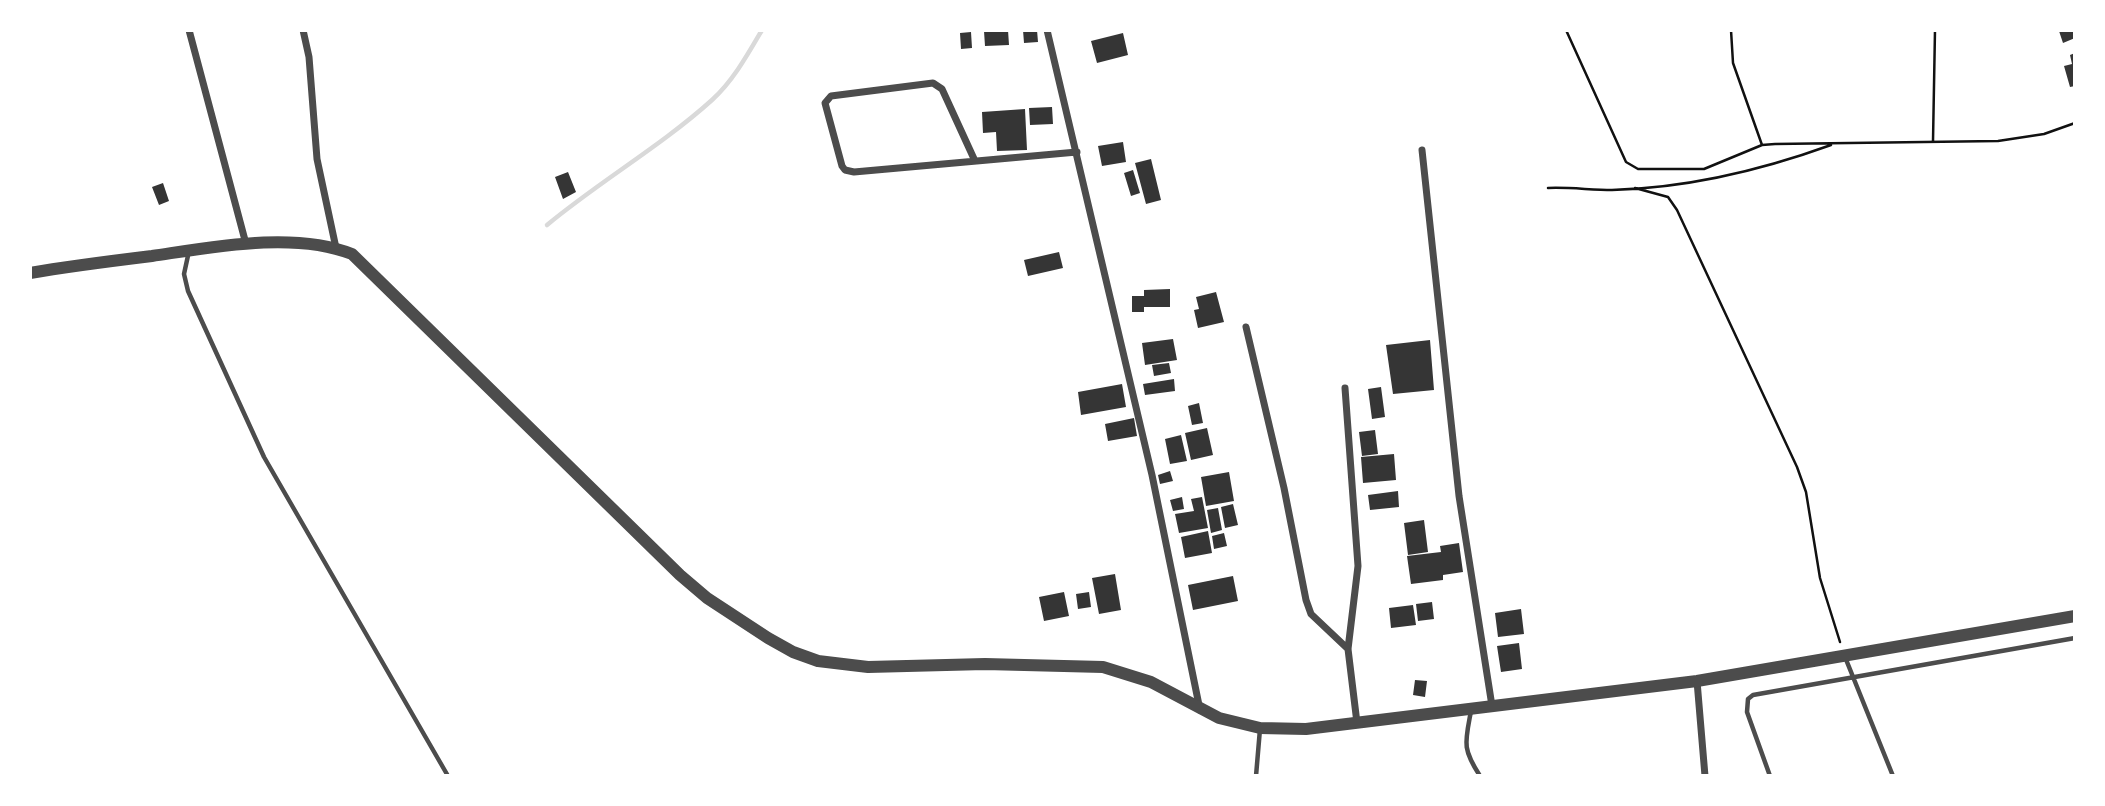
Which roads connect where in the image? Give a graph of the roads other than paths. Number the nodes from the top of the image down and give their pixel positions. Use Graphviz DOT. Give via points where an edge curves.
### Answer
graph roads {
  1 [pos="189,30"];
  2 [pos="303,30"];
  3 [pos="1047,30"];
  4 [pos="1422,149"];
  5 [pos="1077,152"];
  6 [pos="975,161"];
  7 [pos="247,245"];
  8 [pos="336,248"];
  9 [pos="190,250"];
  10 [pos="30,272"];
  11 [pos="1246,327"];
  12 [pos="1345,388"];
  13 [pos="2075,616"];
  14 [pos="2075,638"];
  15 [pos="1348,649"];
  16 [pos="1844,654"];
  17 [pos="1853,676"];
  18 [pos="1697,681"];
  19 [pos="1492,707"];
  20 [pos="1201,710"];
  21 [pos="1471,710"];
  22 [pos="1357,724"];
  23 [pos="1260,728"];
  24 [pos="448,776"];
  25 [pos="1256,776"];
  26 [pos="1480,776"];
  27 [pos="1705,776"];
  28 [pos="1770,776"];
  29 [pos="1893,776"];
  1 -- 7 [label="street"];
  2 -- 8 [label="street" via="317,159"];
  3 -- 5 [label="street"];
  4 -- 19 [label="street" via="1459,496"];
  5 -- 6 [label="street"];
  5 -- 20 [label="street"];
  6 -- 6 [label="street" via="849,172 842,166 825,103 831,96 933,83 942,89"];
  7 -- 8 [label="street" via="295,243"];
  7 -- 9 [label="street"];
  8 -- 20 [label="street" via="367,267 680,575 707,598 793,652 818,661 868,667 1103,667 1151,682"];
  9 -- 10 [label="street"];
  9 -- 24 [label="lane" via="184,274 188,291 264,457"];
  11 -- 15 [label="street" via="1306,600 1311,614"];
  12 -- 15 [label="street" via="1358,566"];
  13 -- 16 [label="street"];
  14 -- 17 [label="lane"];
  15 -- 22 [label="street"];
  16 -- 17 [label="lane"];
  16 -- 18 [label="street"];
  17 -- 28 [label="lane" via="1748,699 1746,712"];
  17 -- 29 [label="lane"];
  18 -- 19 [label="street"];
  18 -- 27 [label="street"];
  19 -- 21 [label="street"];
  20 -- 23 [label="street"];
  21 -- 22 [label="street"];
  21 -- 26 [label="lane" via="1466,752"];
  22 -- 23 [label="street"];
  23 -- 25 [label="lane"];
}
